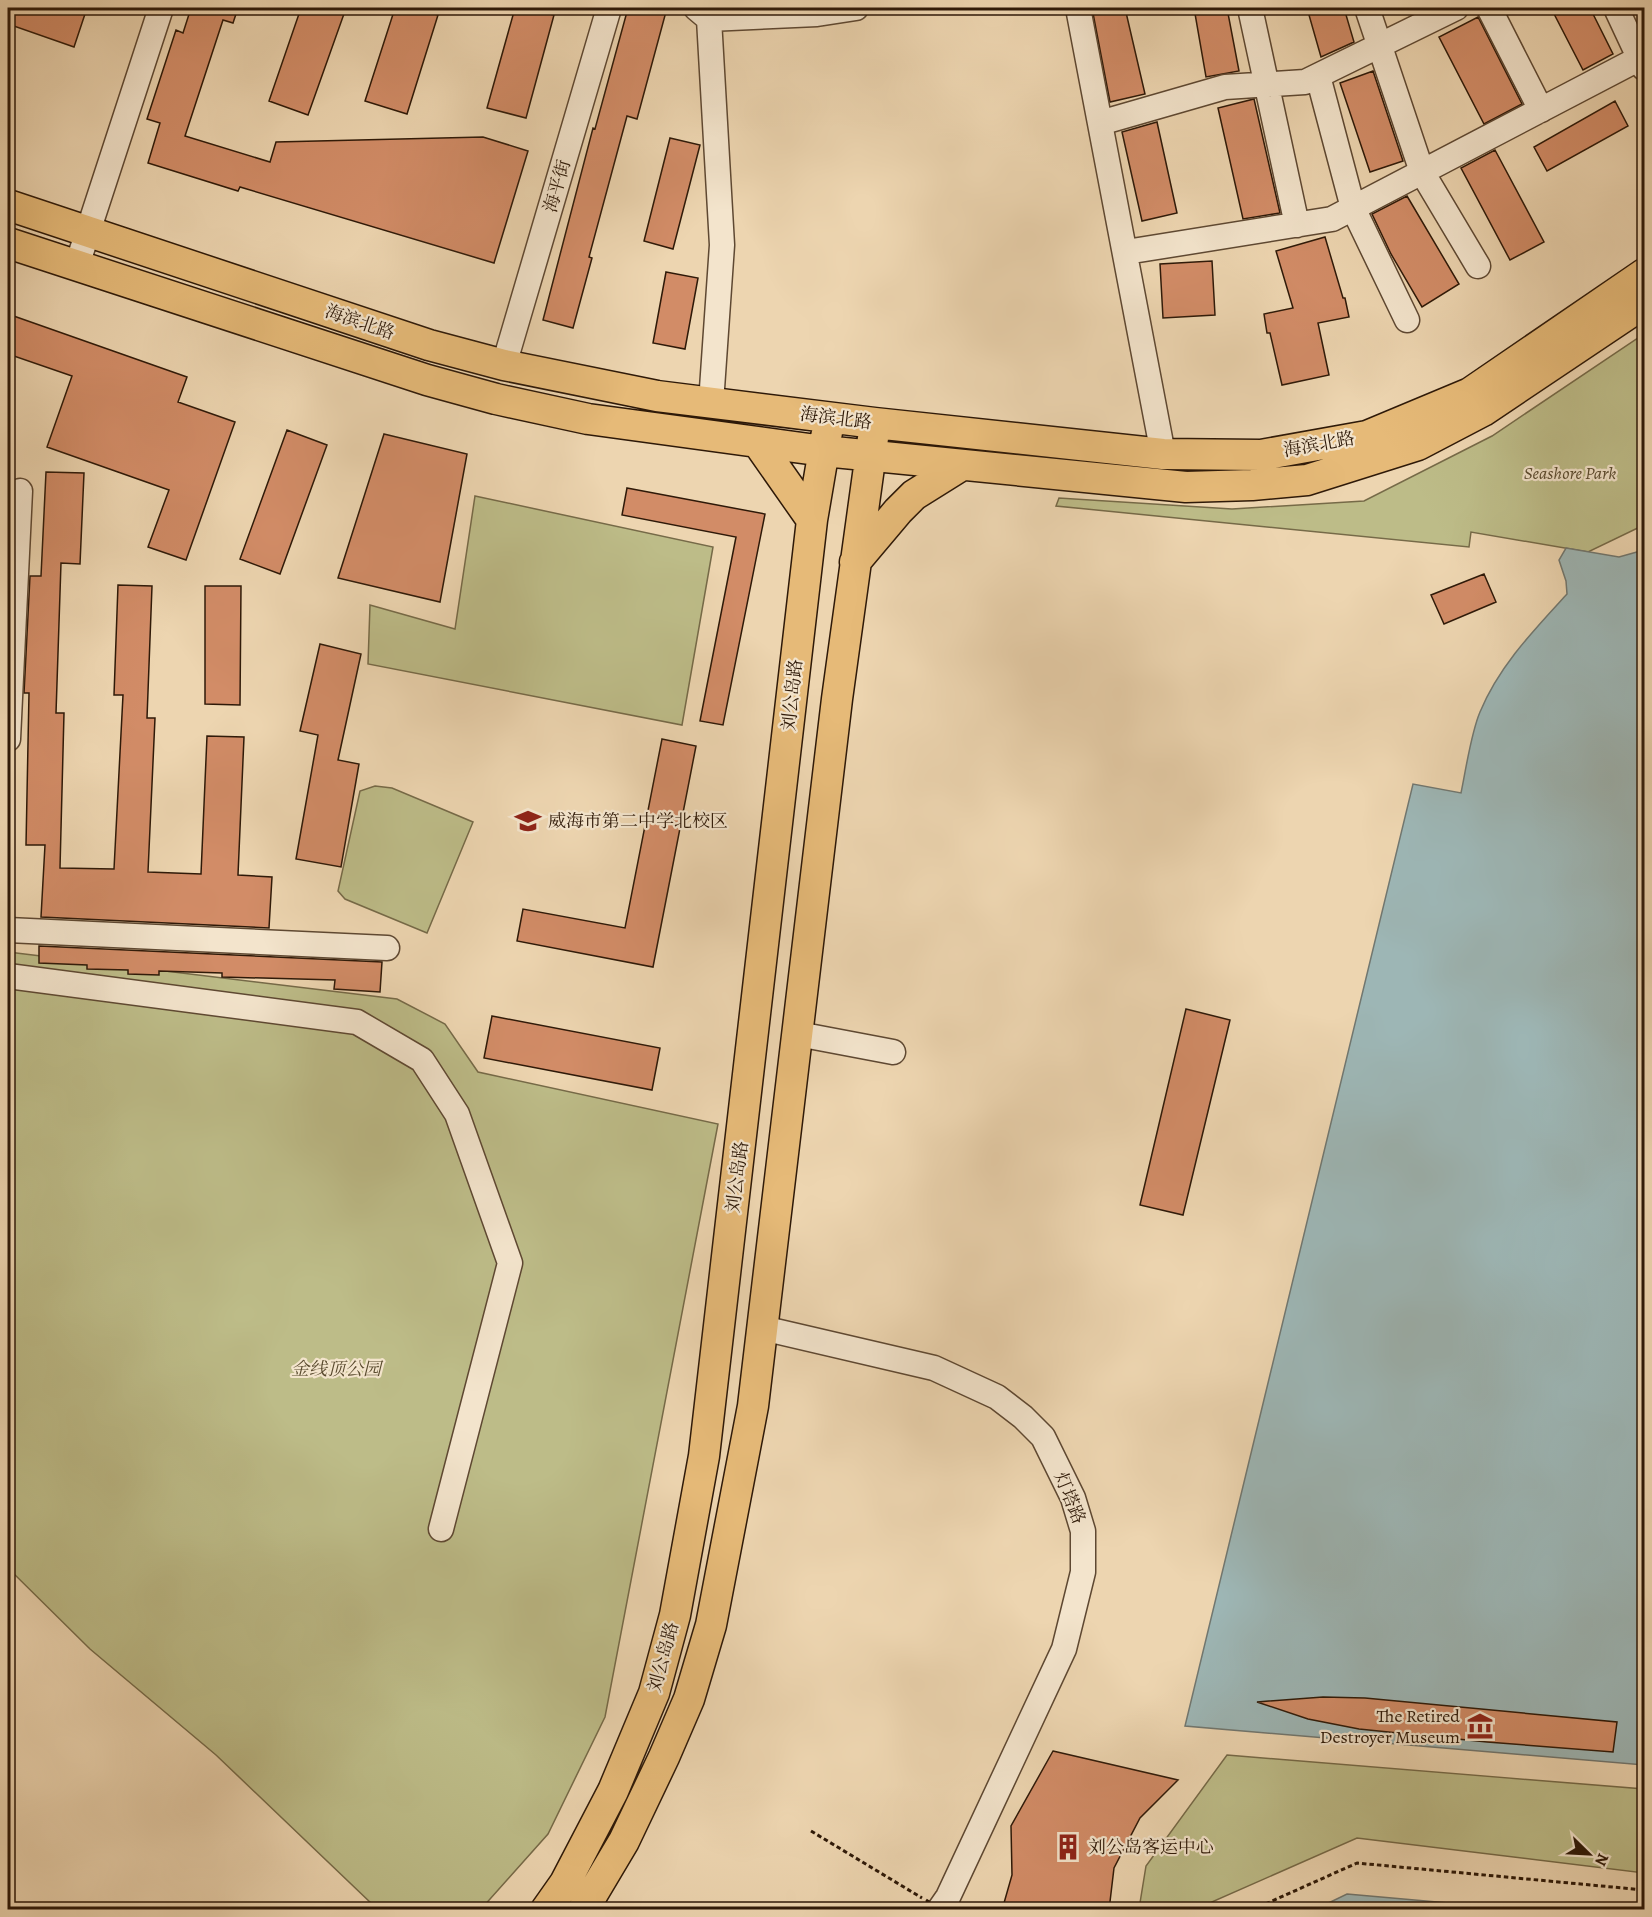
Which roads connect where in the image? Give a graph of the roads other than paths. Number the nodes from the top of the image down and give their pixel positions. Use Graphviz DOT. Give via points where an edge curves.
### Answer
graph roads {
  1 [pos="161,8"];
  2 [pos="609,8"];
  3 [pos="856,8"];
  4 [pos="1078,8"];
  5 [pos="1250,8"];
  6 [pos="1366,8"];
  7 [pos="1456,8"];
  8 [pos="1489,8"];
  9 [pos="1616,8"];
  10 [pos="703,13"];
  11 [pos="1381,46"];
  12 [pos="1642,63"];
  13 [pos="1317,76"];
  14 [pos="1266,85"];
  15 [pos="1541,110"];
  16 [pos="1100,123"];
  17 [pos="1422,172"];
  18 [pos="8,206"];
  19 [pos="1353,208"];
  20 [pos="1297,225"];
  21 [pos="87,231"];
  22 [pos="8,243"];
  23 [pos="1126,252"];
  24 [pos="77,265"];
  25 [pos="1478,266"];
  26 [pos="1644,274"];
  27 [pos="1644,303"];
  28 [pos="1407,320"];
  29 [pos="504,365"];
  30 [pos="711,403"];
  31 [pos="829,418"];
  32 [pos="875,423"];
  33 [pos="758,443"];
  34 [pos="824,452"];
  35 [pos="1163,454"];
  36 [pos="871,456"];
  37 [pos="962,465"];
  38 [pos="20,491"];
  39 [pos="812,520"];
  40 [pos="855,562"];
  41 [pos="8,739"];
  42 [pos="8,930"];
  43 [pos="387,948"];
  44 [pos="8,975"];
  45 [pos="798,1034"];
  46 [pos="893,1052"];
  47 [pos="762,1328"];
  48 [pos="441,1529"];
  49 [pos="546,1910"];
  50 [pos="583,1910"];
  51 [pos="940,1910"];
  1 -- 21 [label="street"];
  2 -- 29 [label="street, 海平街"];
  3 -- 10 [label="street" via="817,14"];
  4 -- 16 [label="street"];
  5 -- 14 [label="street"];
  6 -- 11 [label="street"];
  7 -- 11 [label="street"];
  8 -- 15 [label="street"];
  9 -- 12 [label="street"];
  10 -- 30 [label="street" via="722,246"];
  11 -- 13 [label="street"];
  11 -- 17 [label="street"];
  12 -- 15 [label="street"];
  13 -- 14 [label="street" via="1305,82"];
  13 -- 19 [label="street"];
  14 -- 16 [label="street" via="1225,87"];
  14 -- 20 [label="street"];
  15 -- 17 [label="street"];
  16 -- 23 [label="street"];
  17 -- 19 [label="street"];
  17 -- 25 [label="street"];
  18 -- 21 [label="main road, 海滨北路"];
  19 -- 20 [label="street" via="1332,219"];
  19 -- 28 [label="street"];
  20 -- 23 [label="street"];
  21 -- 24 [label="street"];
  21 -- 29 [label="main road, 海滨北路" via="429,345"];
  22 -- 24 [label="main road, 海滨北路"];
  23 -- 35 [label="street"];
  24 -- 33 [label="main road, 海滨北路" via="496,399 588,420"];
  26 -- 35 [label="main road, 海滨北路" via="1470,393 1367,436 1261,455"];
  27 -- 37 [label="main road, 海滨北路" via="1483,411 1418,445 1307,480 1186,487"];
  29 -- 30 [label="main road, 海滨北路"];
  30 -- 31 [label="main road, 海滨北路"];
  31 -- 32 [label="main road, 海滨北路"];
  31 -- 34 [label="main road, 刘公岛路"];
  32 -- 35 [label="main road, 海滨北路"];
  32 -- 36 [label="main road, 刘公岛路"];
  33 -- 34 [label="main road, 海滨北路"];
  33 -- 39 [label="main road"];
  34 -- 36 [label="main road, 海滨北路"];
  34 -- 39 [label="main road, 刘公岛路"];
  36 -- 37 [label="main road, 海滨北路"];
  36 -- 40 [label="main road, 刘公岛路"];
  37 -- 40 [label="main road" via="914,495"];
  38 -- 41 [label="street"];
  39 -- 49 [label="main road, 刘公岛路" via="705,1444 675,1615 654,1693 613,1791 565,1883"];
  40 -- 45 [label="main road, 刘公岛路"];
  42 -- 43 [label="street"];
  44 -- 48 [label="street" via="357,1022 422,1060 457,1114 510,1263"];
  45 -- 46 [label="street"];
  45 -- 47 [label="main road, 刘公岛路"];
  47 -- 50 [label="main road, 刘公岛路" via="753,1407 711,1625 689,1699 624,1842"];
  47 -- 51 [label="street, 灯塔路" via="934,1368 997,1397 1043,1437 1073,1498 1083,1531 1083,1572 1064,1649"];
}
